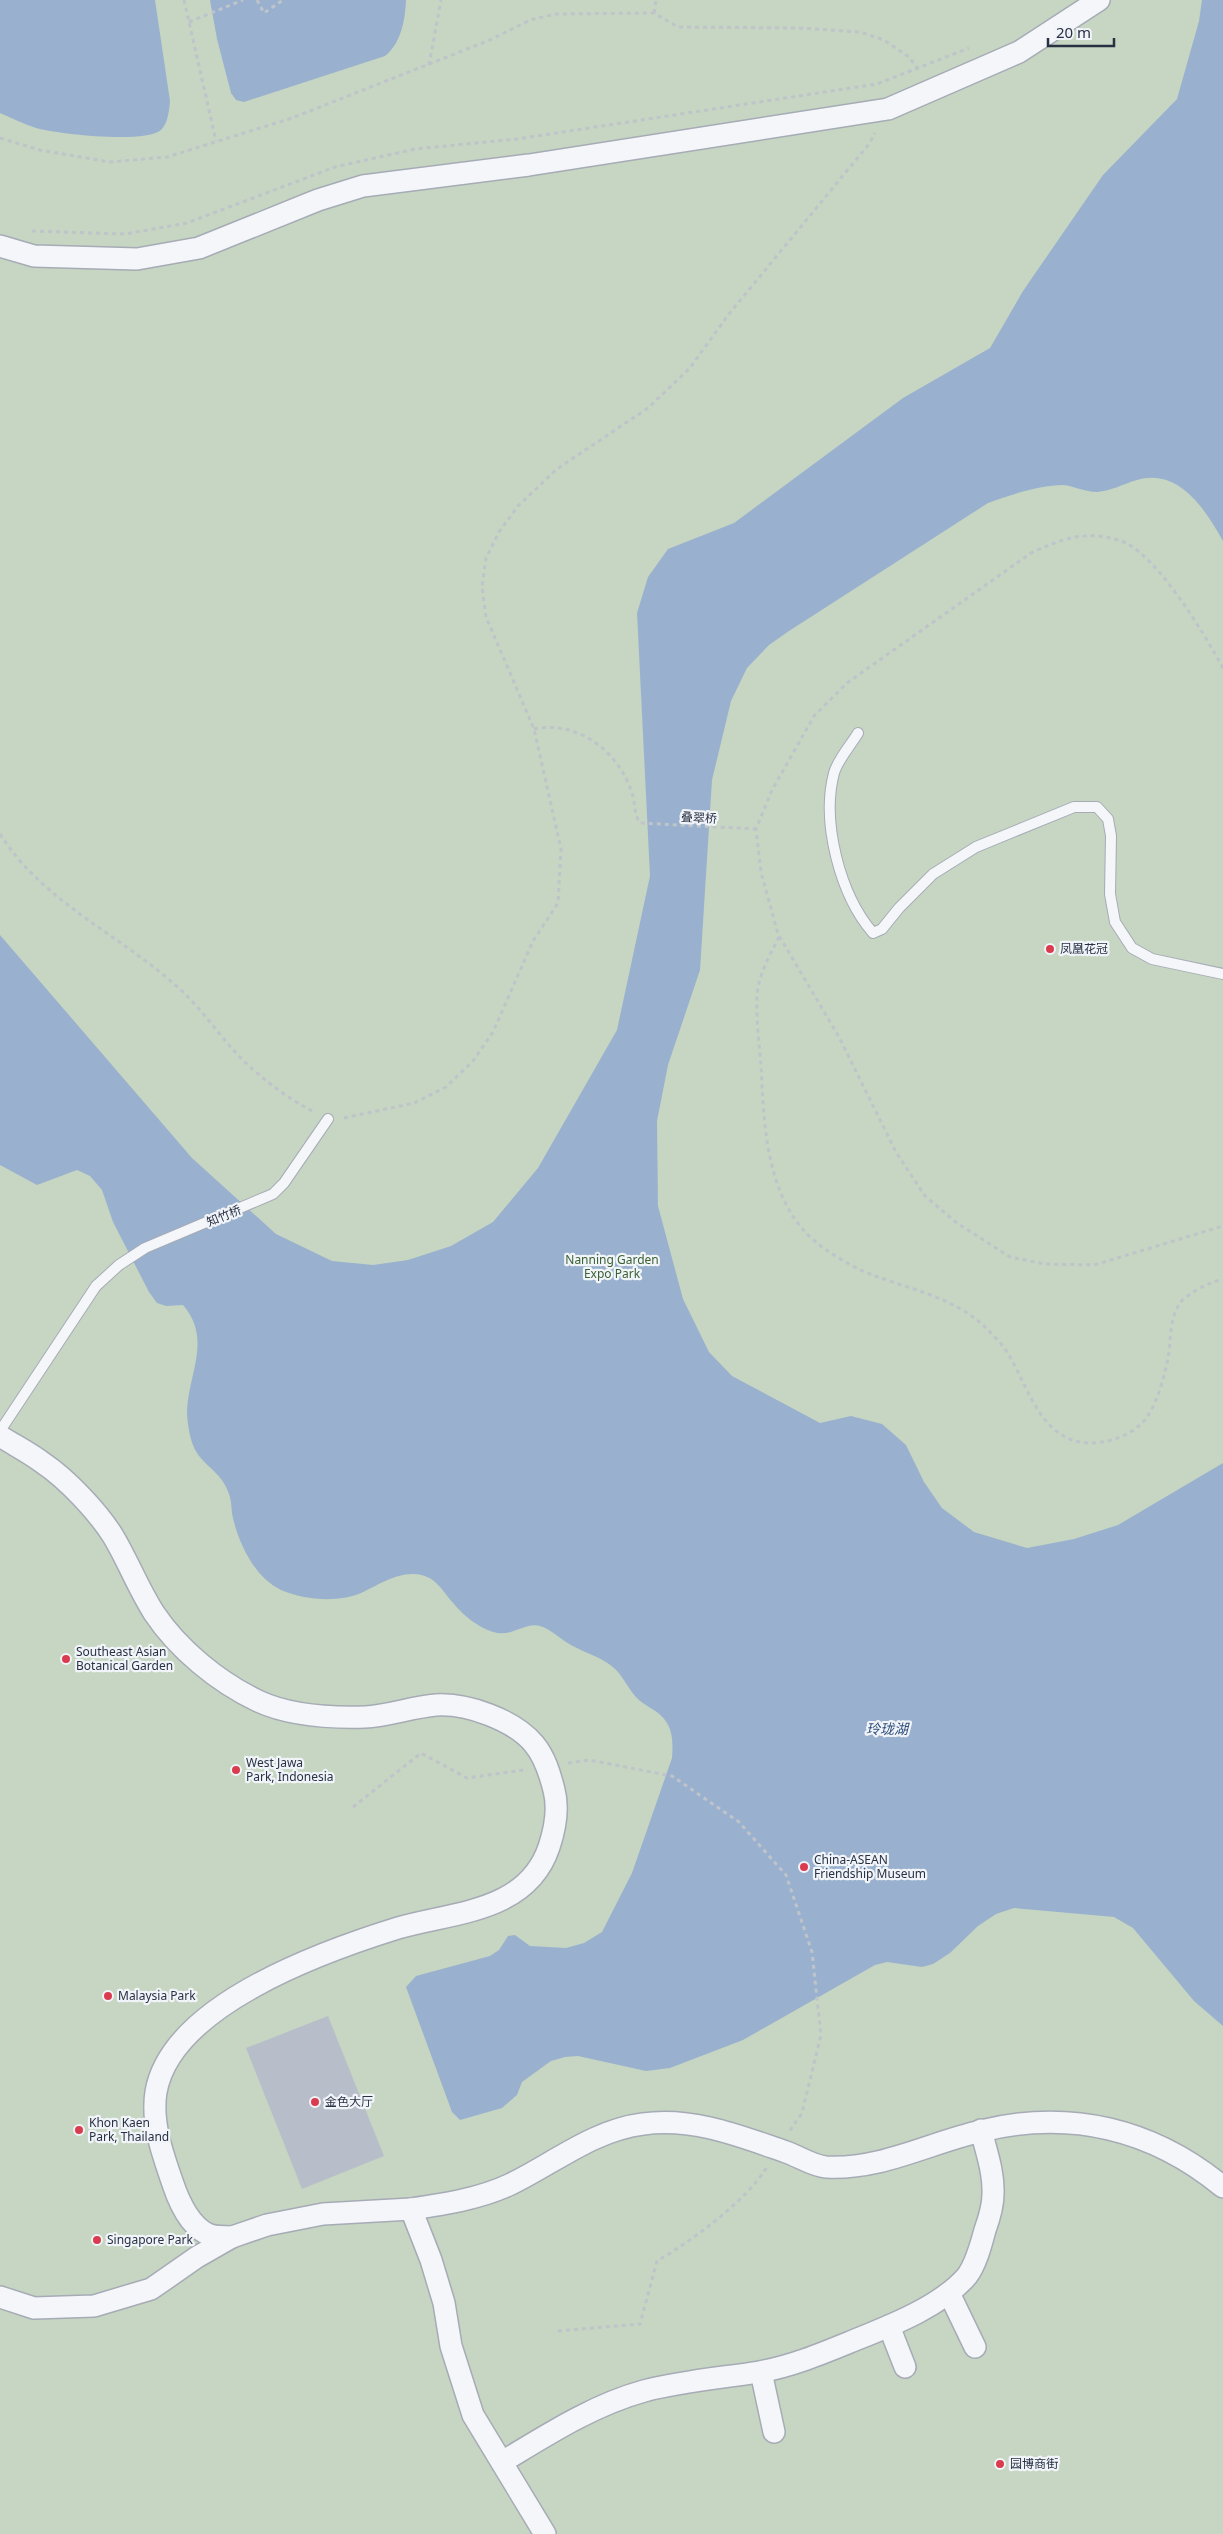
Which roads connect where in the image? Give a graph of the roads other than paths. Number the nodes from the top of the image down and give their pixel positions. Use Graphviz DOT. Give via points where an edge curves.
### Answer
graph roads {
  1 [pos="1099,0"];
  2 [pos="0,246"];
  3 [pos="858,733"];
  4 [pos="1223,974"];
  5 [pos="328,1119"];
  6 [pos="0,1431"];
  7 [pos="0,1436"];
  8 [pos="982,2130"];
  9 [pos="1223,2187"];
  10 [pos="410,2209"];
  11 [pos="232,2237"];
  12 [pos="949,2293"];
  13 [pos="0,2297"];
  14 [pos="889,2326"];
  15 [pos="975,2347"];
  16 [pos="905,2368"];
  17 [pos="761,2372"];
  18 [pos="774,2432"];
  19 [pos="502,2462"];
  20 [pos="545,2534"];
  1 -- 2 [label="street" via="1019,52 888,109 529,165 363,186 318,200 199,248 137,259 34,256"];
  3 -- 4 [label="lane" via="834,772 830,821 843,882 860,918 873,933 882,930 933,874 976,848 1074,807 1097,808 1108,818 1111,836 1110,894 1115,922 1132,948 1152,959"];
  5 -- 6 [label="lane, 知竹桥" via="273,1194 145,1248 96,1286"];
  7 -- 11 [label="street" via="46,1464 88,1504 112,1534 153,1612 193,1656 223,1681 260,1702 294,1712 365,1717 437,1705 462,1706 492,1716 532,1741 547,1766 555,1792 553,1834 546,1855 522,1887 482,1908 402,1927 339,1948 274,1976 232,1998 196,2026 165,2064 156,2093 156,2122 176,2196 192,2222 210,2235"];
  8 -- 9 [label="street" via="1032,2123 1088,2123 1134,2134 1178,2156"];
  8 -- 10 [label="street" via="887,2160 853,2167 823,2167 725,2130 677,2122 642,2124 603,2135 510,2184 464,2201"];
  8 -- 12 [label="street" via="992,2174 990,2213 980,2250 968,2274"];
  10 -- 11 [label="street" via="297,2217"];
  10 -- 19 [label="street" via="422,2234 444,2302 463,2388 473,2414"];
  11 -- 13 [label="street" via="151,2289 94,2306 34,2308"];
  12 -- 14 [label="street"];
  12 -- 15 [label="street"];
  14 -- 16 [label="street"];
  14 -- 17 [label="street" via="818,2356"];
  17 -- 18 [label="street"];
  17 -- 19 [label="street" via="686,2382 642,2392 558,2428"];
  19 -- 20 [label="street"];
}
